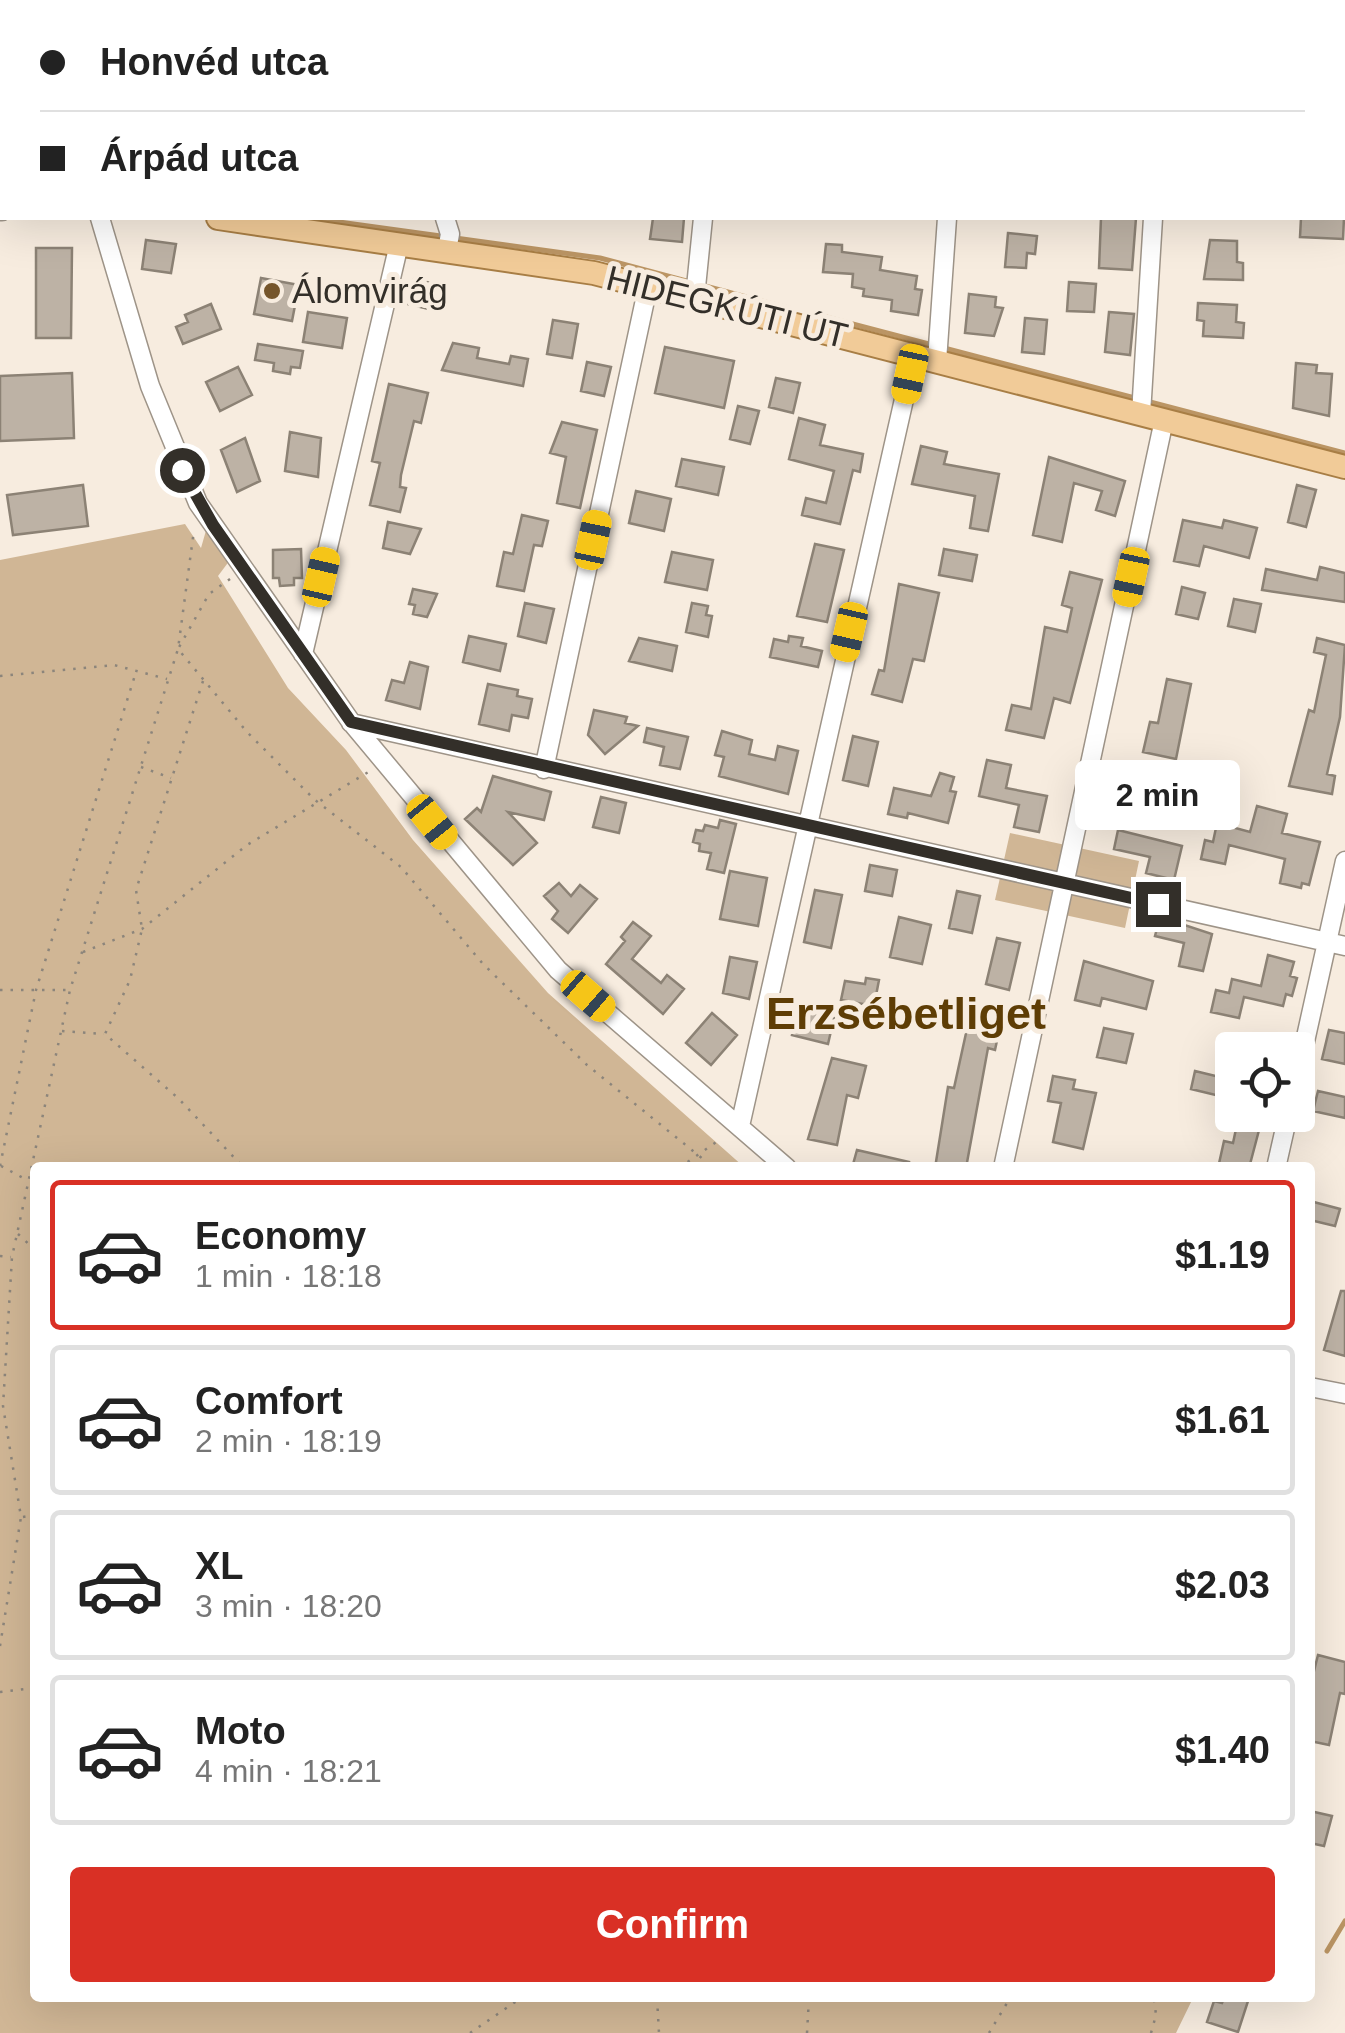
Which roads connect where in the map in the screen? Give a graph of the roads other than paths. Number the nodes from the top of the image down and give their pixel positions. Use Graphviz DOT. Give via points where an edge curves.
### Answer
graph roads {
  1 [pos="101,220"];
  2 [pos="232,220"];
  3 [pos="445,220"];
  4 [pos="702,220"];
  5 [pos="947,220"];
  6 [pos="1153,220"];
  7 [pos="398,244"];
  8 [pos="448,244"];
  9 [pos="648,286"];
  10 [pos="696,289"];
  11 [pos="939,353"];
  12 [pos="914,355"];
  13 [pos="1148,410"];
  14 [pos="1345,467"];
  15 [pos="302,654"];
  16 [pos="351,722"];
  17 [pos="544,769"];
  18 [pos="804,826"];
  19 [pos="1345,862"];
  20 [pos="1065,883"];
  21 [pos="1336,944"];
  22 [pos="1310,1032"];
  23 [pos="740,1126"];
  24 [pos="1284,1132"];
  25 [pos="780,1162"];
  26 [pos="1004,1162"];
  27 [pos="1277,1162"];
  28 [pos="1315,1389"];
  29 [pos="1345,1394"];
  1 -- 15 [label="street" via="150,386 198,502"];
  2 -- 7 [label="main road, HIDEGKÚTI ÚT"];
  3 -- 8 [label="street"];
  4 -- 10 [label="street"];
  5 -- 11 [label="street"];
  6 -- 13 [label="street"];
  7 -- 8 [label="main road, HIDEGKÚTI ÚT"];
  7 -- 15 [label="street"];
  8 -- 9 [label="main road, HIDEGKÚTI ÚT"];
  9 -- 10 [label="main road, HIDEGKÚTI ÚT"];
  9 -- 17 [label="street"];
  10 -- 12 [label="main road, HIDEGKÚTI ÚT"];
  11 -- 12 [label="main road, HIDEGKÚTI ÚT"];
  11 -- 13 [label="main road, HIDEGKÚTI ÚT"];
  12 -- 18 [label="street"];
  13 -- 14 [label="main road, HIDEGKÚTI ÚT"];
  13 -- 20 [label="street"];
  15 -- 16 [label="street"];
  16 -- 17 [label="street"];
  16 -- 23 [label="street" via="558,970"];
  17 -- 18 [label="street"];
  18 -- 20 [label="street"];
  18 -- 23 [label="street"];
  19 -- 21 [label="street"];
  20 -- 21 [label="street"];
  20 -- 26 [label="street"];
  21 -- 22 [label="street"];
  23 -- 25 [label="street"];
  24 -- 27 [label="street"];
  28 -- 29 [label="street"];
}
